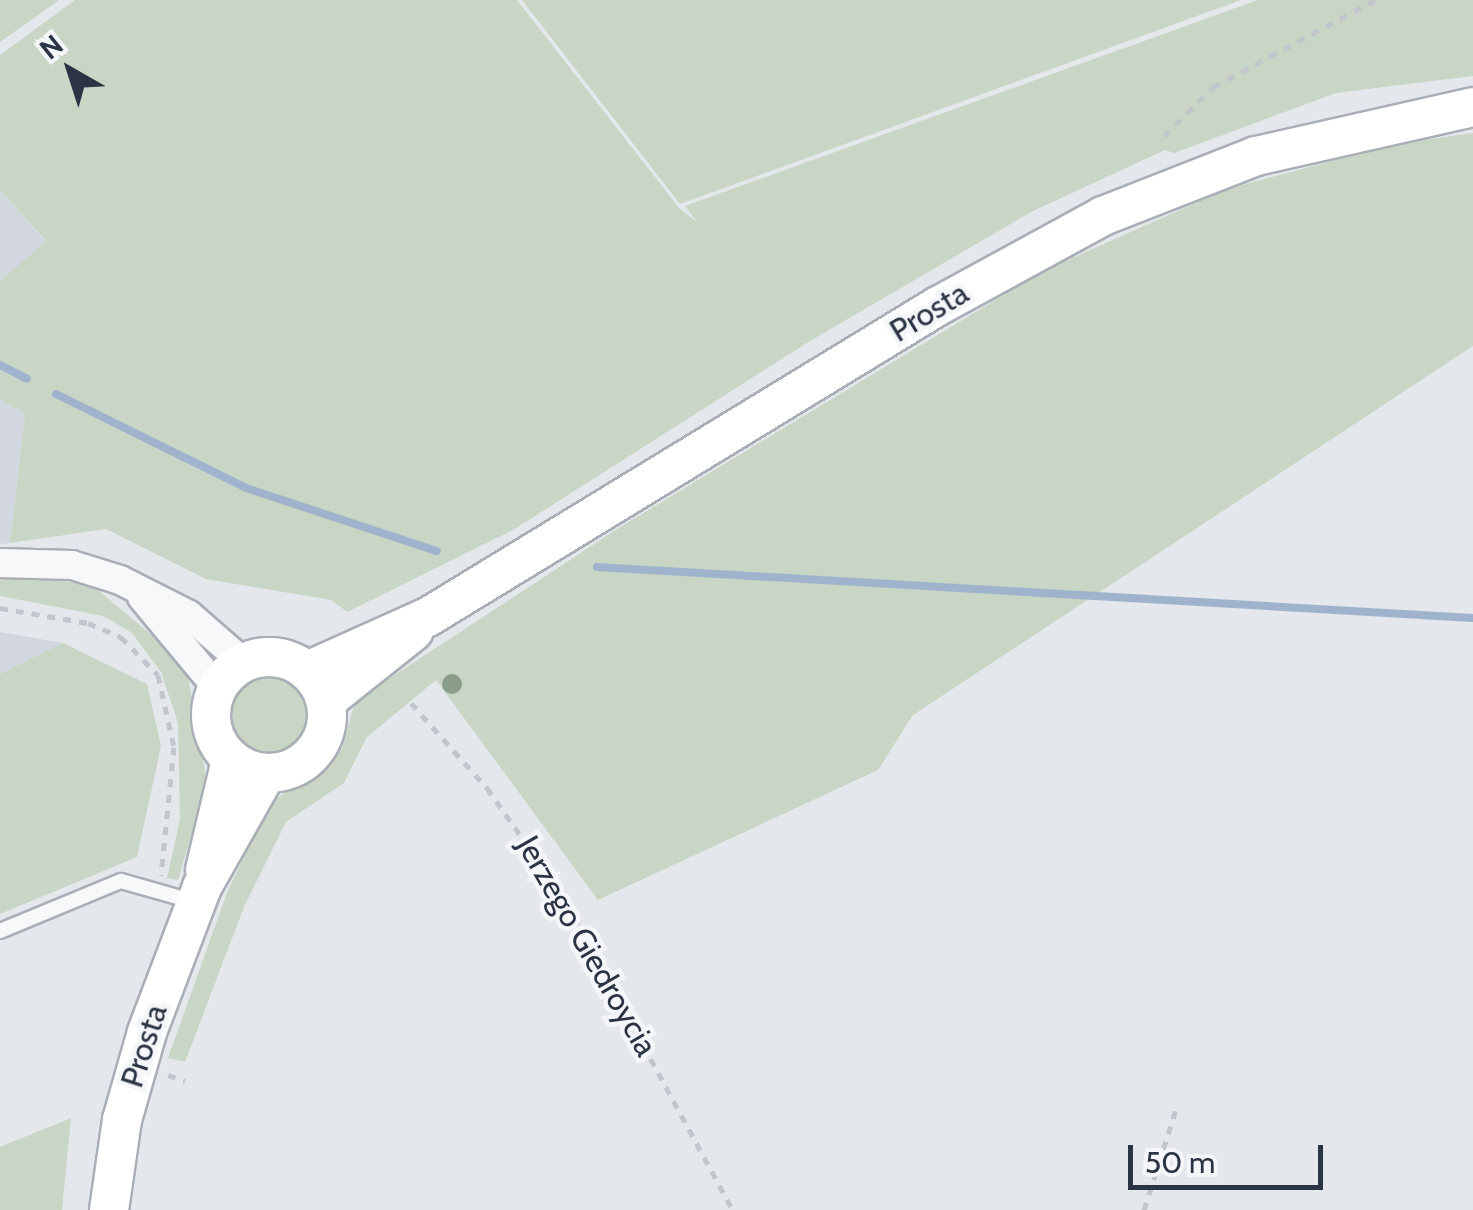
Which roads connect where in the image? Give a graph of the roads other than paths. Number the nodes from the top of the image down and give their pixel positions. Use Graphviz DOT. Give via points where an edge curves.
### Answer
graph roads {
  1 [pos="1473,107"];
  2 [pos="0,563"];
  3 [pos="231,676"];
  4 [pos="316,686"];
  5 [pos="231,760"];
  6 [pos="266,774"];
  7 [pos="222,833"];
  8 [pos="199,895"];
  9 [pos="0,932"];
  10 [pos="110,1210"];
  1 -- 4 [label="main road, Prosta" via="1256,156 1077,228"];
  2 -- 3 [label="street" via="72,565 134,588 188,615"];
  3 -- 4 [label="main road" via="272,657"];
  3 -- 5 [label="main road" via="212,726"];
  4 -- 6 [label="main road" via="318,748 295,768"];
  5 -- 6 [label="main road"];
  5 -- 7 [label="main road, Prosta"];
  6 -- 7 [label="main road, Prosta"];
  7 -- 8 [label="main road, Prosta"];
  8 -- 9 [label="lane" via="120,881"];
  8 -- 10 [label="main road, Prosta" via="130,1088"];
}
